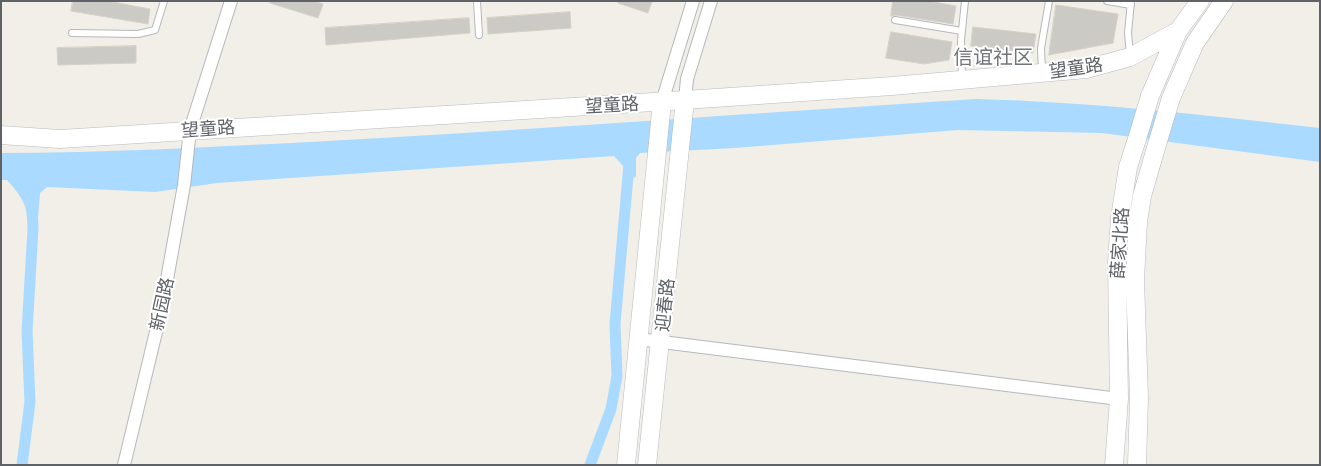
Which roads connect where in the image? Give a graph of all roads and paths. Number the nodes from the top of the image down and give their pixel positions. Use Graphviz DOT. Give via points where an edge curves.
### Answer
graph roads {
  1 [pos="164,1"];
  2 [pos="231,1"];
  3 [pos="477,1"];
  4 [pos="693,1"];
  5 [pos="711,1"];
  6 [pos="965,1"];
  7 [pos="1049,1"];
  8 [pos="1107,1"];
  9 [pos="1200,1"];
  10 [pos="1224,1"];
  11 [pos="1131,3"];
  12 [pos="895,20"];
  13 [pos="962,31"];
  14 [pos="1178,31"];
  15 [pos="72,33"];
  16 [pos="479,35"];
  17 [pos="1130,57"];
  18 [pos="1042,73"];
  19 [pos="962,80"];
  20 [pos="685,100"];
  21 [pos="662,102"];
  22 [pos="1,135"];
  23 [pos="190,136"];
  24 [pos="638,339"];
  25 [pos="661,343"];
  26 [pos="1119,399"];
  27 [pos="124,465"];
  28 [pos="626,465"];
  29 [pos="647,465"];
  30 [pos="1114,465"];
  31 [pos="1137,465"];
  1 -- 15 [label="lane" via="155,30 138,34"];
  2 -- 23 [label="street, 新园路"];
  3 -- 16 [label="lane"];
  4 -- 21 [label="street"];
  5 -- 20 [label="street" via="687,79"];
  6 -- 13 [label="lane"];
  7 -- 18 [label="lane" via="1041,48"];
  8 -- 11 [label="lane"];
  9 -- 14 [label="main road, 望童路"];
  10 -- 31 [label="main road, 薛家北路, bridge" via="1204,28 1170,98 1142,196 1135,280 1139,398"];
  11 -- 17 [label="lane"];
  12 -- 13 [label="lane"];
  13 -- 19 [label="lane"];
  14 -- 17 [label="main road, 望童路"];
  14 -- 26 [label="main road, 薛家北路, bridge" via="1150,96 1128,166 1117,262"];
  17 -- 18 [label="main road, 望童路" via="1086,69"];
  18 -- 19 [label="main road, 望童路"];
  19 -- 20 [label="main road, 望童路"];
  20 -- 21 [label="main road, 望童路"];
  20 -- 25 [label="main road, 迎春路"];
  21 -- 23 [label="main road, 望童路"];
  21 -- 24 [label="main road, 迎春路"];
  22 -- 23 [label="main road, 望童路" via="60,139"];
  23 -- 27 [label="street, 新园路" via="162,307"];
  24 -- 25 [label="street"];
  24 -- 28 [label="main road, 迎春路"];
  25 -- 26 [label="street"];
  25 -- 29 [label="main road, 迎春路"];
  26 -- 30 [label="main road, 薛家北路"];
}
